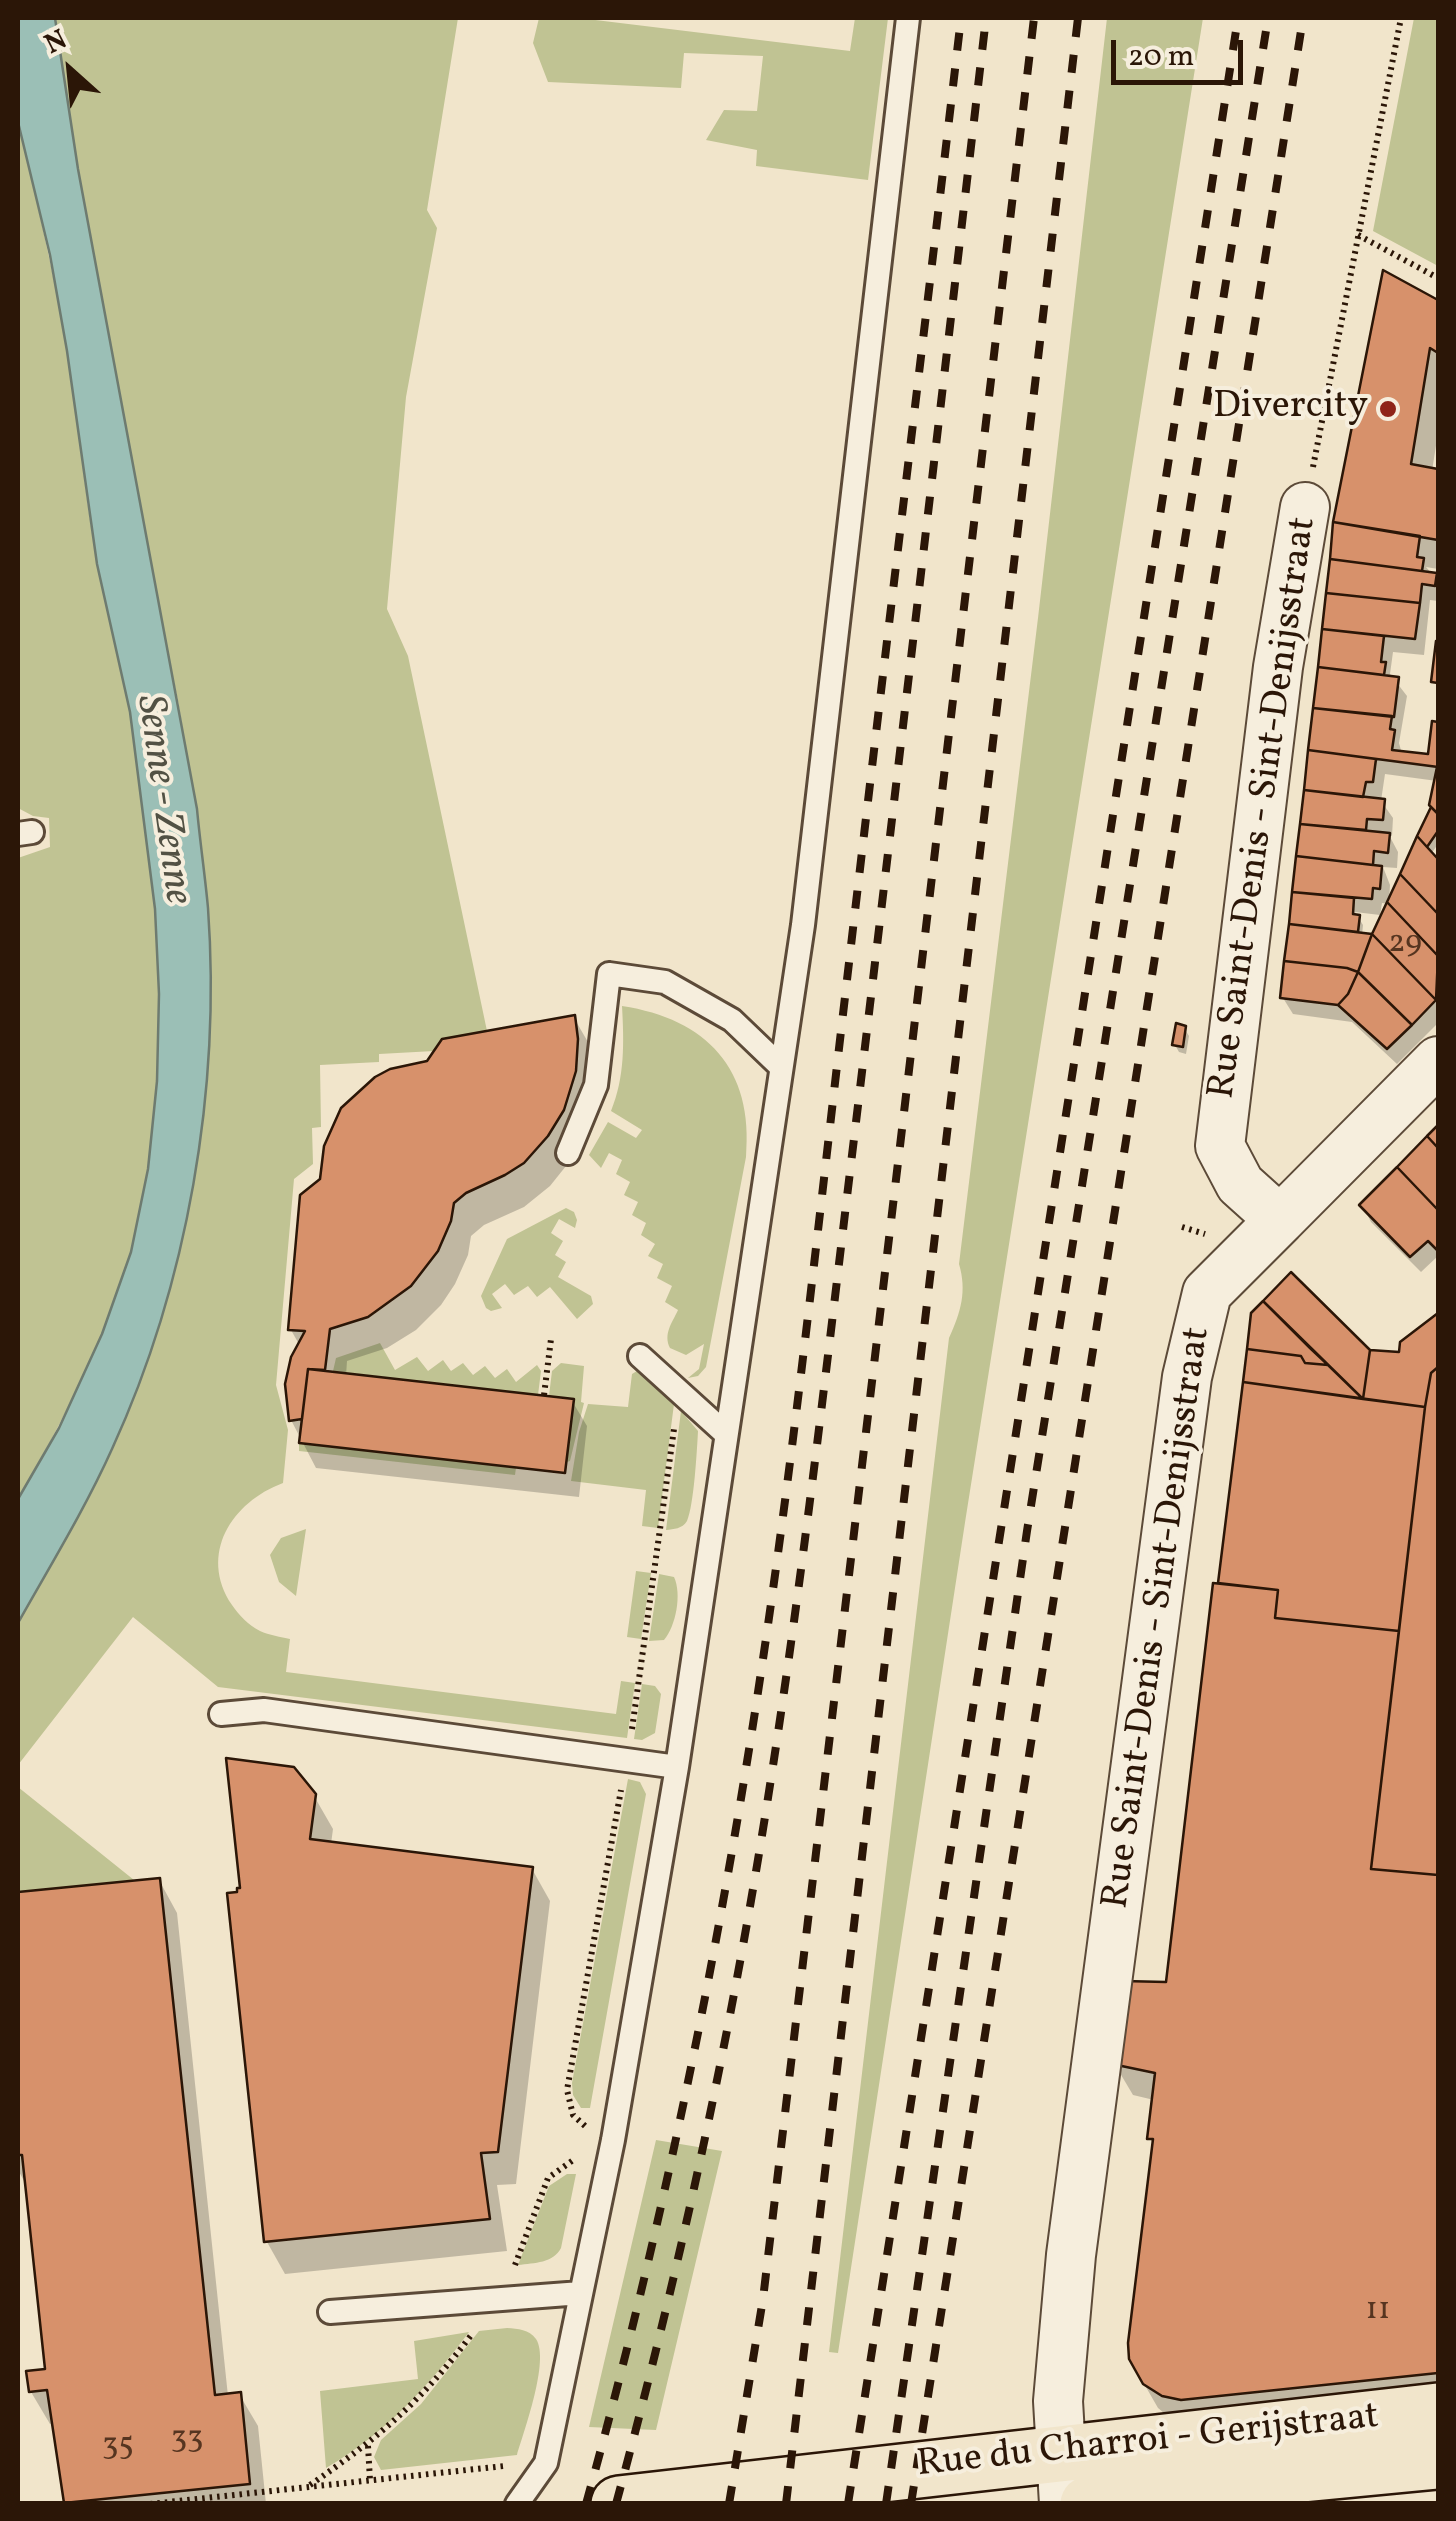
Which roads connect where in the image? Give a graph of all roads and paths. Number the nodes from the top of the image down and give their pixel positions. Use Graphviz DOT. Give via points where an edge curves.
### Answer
graph roads {
  1 [pos="908,18"];
  2 [pos="1401,18"];
  3 [pos="1358,235"];
  4 [pos="1438,278"];
  5 [pos="1305,507"];
  6 [pos="1438,1061"];
  7 [pos="781,1067"];
  8 [pos="568,1153"];
  9 [pos="1280,1220"];
  10 [pos="550,1338"];
  11 [pos="640,1356"];
  12 [pos="544,1396"];
  13 [pos="726,1434"];
  14 [pos="222,1714"];
  15 [pos="676,1767"];
  16 [pos="581,2293"];
  17 [pos="330,2312"];
  18 [pos="1438,2412"];
  19 [pos="1438,2434"];
  20 [pos="368,2445"];
  21 [pos="1438,2461"];
  22 [pos="370,2480"];
  23 [pos="1069,2483"];
  24 [pos="518,2504"];
  25 [pos="619,2504"];
  26 [pos="811,2504"];
  1 -- 7 [label="lane"];
  2 -- 3 [label="path, Rue Saint-Denis - Sint-Denijsstraat"];
  3 -- 4 [label="path"];
  3 -- 5 [label="path, Rue Saint-Denis - Sint-Denijsstraat"];
  5 -- 9 [label="street, Rue Saint-Denis - Sint-Denijsstraat" via="1278,667 1220,1146 1240,1184"];
  6 -- 9 [label="street"];
  7 -- 8 [label="lane" via="732,1020 665,982 609,974 596,1085"];
  7 -- 13 [label="lane"];
  9 -- 23 [label="street, Rue Saint-Denis - Sint-Denijsstraat" via="1207,1293 1187,1377 1071,2255 1058,2401"];
  10 -- 12 [label="path"];
  11 -- 13 [label="lane"];
  13 -- 15 [label="lane"];
  14 -- 15 [label="lane" via="264,1710"];
  15 -- 16 [label="lane"];
  16 -- 17 [label="lane"];
  16 -- 24 [label="lane" via="546,2463"];
  18 -- 23 [label="main road, Rue du Charroi - Gerijstraat"];
  19 -- 23 [label="main road, Rue du Charroi - Gerijstraat"];
  20 -- 22 [label="path"];
  21 -- 23 [label="main road, Rue du Charroi - Gerijstraat" via="1241,2480"];
  23 -- 25 [label="main road, Rue du Charroi - Gerijstraat"];
  23 -- 26 [label="main road, Rue du Charroi - Gerijstraat"];
}
